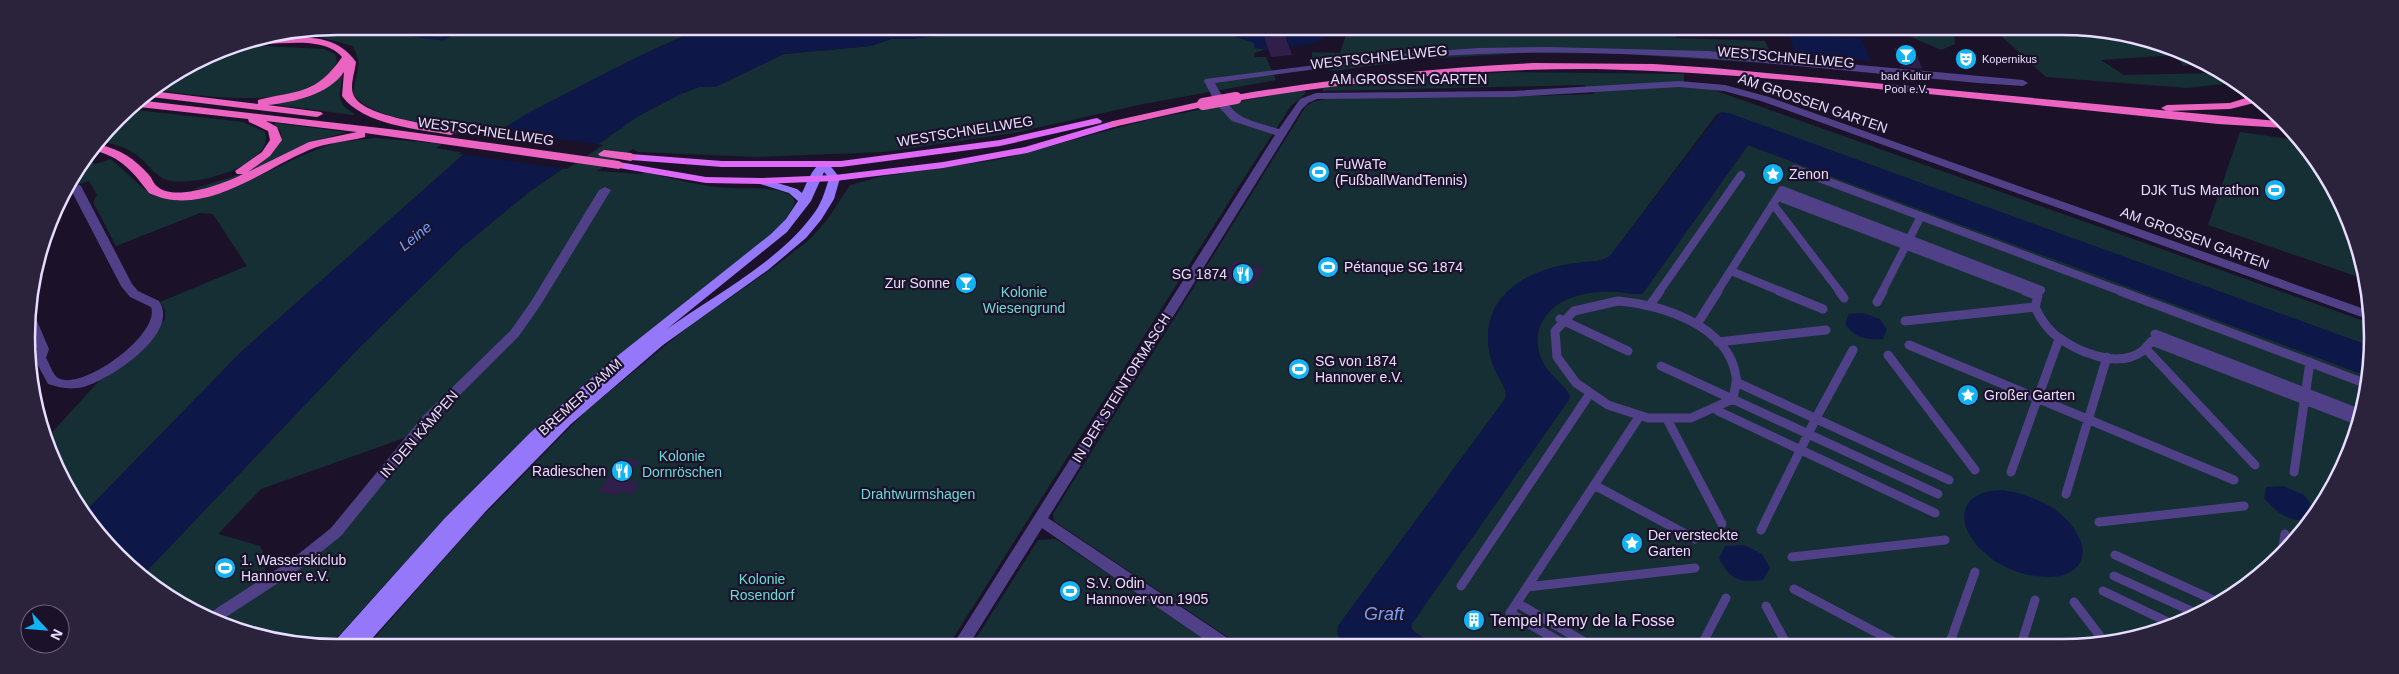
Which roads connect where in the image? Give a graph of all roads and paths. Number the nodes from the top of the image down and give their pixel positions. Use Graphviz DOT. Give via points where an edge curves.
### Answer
graph roads {
  1 [pos="276,41"];
  2 [pos="348,57"];
  3 [pos="2023,83"];
  4 [pos="1234,95"];
  5 [pos="151,98"];
  6 [pos="2250,100"];
  7 [pos="233,104"];
  8 [pos="2167,108"];
  9 [pos="241,115"];
  10 [pos="2268,116"];
  11 [pos="1112,121"];
  12 [pos="2277,124"];
  13 [pos="389,132"];
  14 [pos="1281,133"];
  15 [pos="452,135"];
  16 [pos="101,149"];
  17 [pos="631,157"];
  18 [pos="619,165"];
  19 [pos="824,165"];
  20 [pos="1795,169"];
  21 [pos="866,174"];
  22 [pos="1741,175"];
  23 [pos="834,178"];
  24 [pos="812,180"];
  25 [pos="761,182"];
  26 [pos="150,184"];
  27 [pos="75,186"];
  28 [pos="605,190"];
  29 [pos="831,192"];
  30 [pos="1775,200"];
  31 [pos="805,201"];
  32 [pos="1921,216"];
  33 [pos="1908,242"];
  34 [pos="1731,271"];
  35 [pos="2041,290"];
  36 [pos="1844,298"];
  37 [pos="1877,302"];
  38 [pos="1650,305"];
  39 [pos="2035,308"];
  40 [pos="1823,309"];
  41 [pos="689,312"];
  42 [pos="2363,314"];
  43 [pos="1560,319"];
  44 [pos="1905,321"];
  45 [pos="1697,324"];
  46 [pos="670,327"];
  47 [pos="1826,330"];
  48 [pos="35,331"];
  49 [pos="2156,334"];
  50 [pos="2058,339"];
  51 [pos="1718,342"];
  52 [pos="1909,344"];
  53 [pos="1853,350"];
  54 [pos="2147,350"];
  55 [pos="1628,351"];
  56 [pos="1888,355"];
  57 [pos="2107,357"];
  58 [pos="36,360"];
  59 [pos="2310,362"];
  60 [pos="1662,366"];
  61 [pos="2360,381"];
  62 [pos="1736,382"];
  63 [pos="1589,395"];
  64 [pos="2305,396"];
  65 [pos="2036,398"];
  66 [pos="1733,399"];
  67 [pos="1718,411"];
  68 [pos="2355,412"];
  69 [pos="1639,417"];
  70 [pos="1816,418"];
  71 [pos="2353,418"];
  72 [pos="1668,420"];
  73 [pos="2089,420"];
  74 [pos="1809,434"];
  75 [pos="1801,450"];
  76 [pos="2255,465"];
  77 [pos="1975,470"];
  78 [pos="2011,472"];
  79 [pos="2294,472"];
  80 [pos="1950,480"];
  81 [pos="2234,480"];
  82 [pos="1594,485"];
  83 [pos="1938,494"];
  84 [pos="2066,494"];
  85 [pos="2244,506"];
  86 [pos="1934,513"];
  87 [pos="1040,520"];
  88 [pos="2099,522"];
  89 [pos="1722,524"];
  90 [pos="1761,530"];
  91 [pos="2285,534"];
  92 [pos="1695,539"];
  93 [pos="1945,540"];
  94 [pos="2283,543"];
  95 [pos="2115,555"];
  96 [pos="1792,557"];
  97 [pos="1695,568"];
  98 [pos="1975,572"];
  99 [pos="2114,576"];
  100 [pos="1461,586"];
  101 [pos="1527,587"];
  102 [pos="1794,589"];
  103 [pos="2103,591"];
  104 [pos="1726,598"];
  105 [pos="2212,599"];
  106 [pos="2035,600"];
  107 [pos="2074,602"];
  108 [pos="1517,603"];
  109 [pos="1766,606"];
  110 [pos="2190,611"];
  111 [pos="218,614"];
  112 [pos="2165,621"];
  113 [pos="2100,636"];
  114 [pos="345,639"];
  115 [pos="362,639"];
  116 [pos="965,639"];
  117 [pos="1217,639"];
  118 [pos="1555,639"];
  119 [pos="1579,639"];
  120 [pos="1705,639"];
  121 [pos="1784,639"];
  122 [pos="1889,639"];
  123 [pos="1951,639"];
  124 [pos="2023,639"];
  1 -- 2 [label="highway" via="325,43 341,49"];
  2 -- 7 [label="highway" via="336,75 310,91 272,101"];
  2 -- 15 [label="highway" via="352,62 347,93 357,107"];
  3 -- 14 [label="street, AM GROSSEN GARTEN" via="1737,56 1564,50 1409,56 1209,81 1220,102 1236,119"];
  4 -- 8 [label="highway, WESTSCHNELLWEG" via="1296,80 1398,68 1493,61 1606,61 1711,65"];
  4 -- 11 [label="highway, WESTSCHNELLWEG, bridge"];
  4 -- 12 [label="highway, WESTSCHNELLWEG" via="1399,75 1495,68 1611,66 1713,71"];
  5 -- 7 [label="highway, WESTSCHNELLWEG"];
  5 -- 9 [label="highway, WESTSCHNELLWEG"];
  6 -- 8 [label="highway" via="2230,106"];
  7 -- 15 [label="highway, WESTSCHNELLWEG"];
  8 -- 10 [label="highway, WESTSCHNELLWEG"];
  9 -- 13 [label="highway, WESTSCHNELLWEG"];
  9 -- 26 [label="highway" via="273,129 276,135 273,146 256,162 231,176 199,185"];
  11 -- 19 [label="main road, WESTSCHNELLWEG" via="1000,143"];
  11 -- 21 [label="main road, WESTSCHNELLWEG" via="1027,150 948,165"];
  13 -- 15 [label="highway, WESTSCHNELLWEG"];
  13 -- 26 [label="highway" via="318,142 232,184 200,193 173,195 157,192"];
  14 -- 42 [label="street, AM GROSSEN GARTEN" via="1304,101 1327,94 1513,94 1679,84 1710,86 1764,99"];
  14 -- 87 [label="street, IN DER STEINTORMASCH"];
  15 -- 17 [label="highway, WESTSCHNELLWEG"];
  15 -- 18 [label="highway, WESTSCHNELLWEG"];
  16 -- 26 [label="highway" via="122,156"];
  17 -- 19 [label="main road, WESTSCHNELLWEG" via="722,164"];
  18 -- 25 [label="main road, WESTSCHNELLWEG" via="706,180"];
  19 -- 23 [label="main road"];
  19 -- 24 [label="main road, BREMER DAMM"];
  20 -- 32 [label="street"];
  21 -- 23 [label="main road, WESTSCHNELLWEG"];
  21 -- 29 [label="main road" via="846,180"];
  22 -- 38 [label="street"];
  23 -- 24 [label="main road, WESTSCHNELLWEG"];
  23 -- 29 [label="main road, BREMER DAMM"];
  24 -- 25 [label="main road, WESTSCHNELLWEG"];
  24 -- 31 [label="main road, BREMER DAMM"];
  25 -- 31 [label="main road" via="793,190"];
  27 -- 58 [label="street" via="131,292 152,301 159,310 159,320 120,364 88,381 67,384 53,381"];
  28 -- 111 [label="street, IN DEN KÄMPEN" via="515,334 429,418 336,532 296,564"];
  29 -- 41 [label="main road, BREMER DAMM" via="813,222 786,250"];
  30 -- 33 [label="street"];
  30 -- 34 [label="street"];
  30 -- 36 [label="street"];
  31 -- 41 [label="main road, BREMER DAMM" via="776,237"];
  32 -- 33 [label="street"];
  32 -- 59 [label="street"];
  33 -- 35 [label="street"];
  33 -- 37 [label="street"];
  33 -- 39 [label="street" via="2038,296"];
  34 -- 40 [label="street"];
  34 -- 45 [label="street"];
  38 -- 43 [label="street" via="1603,302 1574,310"];
  38 -- 45 [label="street"];
  39 -- 44 [label="street"];
  39 -- 50 [label="street" via="2044,326"];
  41 -- 46 [label="main road, BREMER DAMM"];
  43 -- 55 [label="street"];
  43 -- 63 [label="street" via="1554,331 1556,355 1572,381"];
  45 -- 51 [label="street"];
  46 -- 114 [label="main road, BREMER DAMM" via="564,409 517,454"];
  46 -- 115 [label="main road, BREMER DAMM" via="529,458"];
  47 -- 51 [label="street"];
  48 -- 58 [label="street" via="43,349"];
  49 -- 64 [label="street"];
  50 -- 57 [label="street" via="2080,350"];
  50 -- 65 [label="street"];
  51 -- 62 [label="street" via="1732,362"];
  52 -- 65 [label="street"];
  53 -- 70 [label="street"];
  54 -- 57 [label="street" via="2126,358"];
  54 -- 64 [label="street" via="2152,341"];
  54 -- 76 [label="street"];
  56 -- 77 [label="street"];
  57 -- 73 [label="street"];
  59 -- 61 [label="street"];
  59 -- 64 [label="street"];
  60 -- 66 [label="street"];
  62 -- 66 [label="street"];
  62 -- 70 [label="street"];
  63 -- 69 [label="street"];
  63 -- 100 [label="street"];
  64 -- 68 [label="street"];
  64 -- 71 [label="street"];
  64 -- 79 [label="street"];
  65 -- 73 [label="street"];
  65 -- 78 [label="street"];
  66 -- 67 [label="street"];
  66 -- 74 [label="street"];
  67 -- 72 [label="street" via="1701,417"];
  67 -- 75 [label="street"];
  69 -- 72 [label="street"];
  69 -- 82 [label="street"];
  70 -- 74 [label="street"];
  70 -- 80 [label="street"];
  72 -- 89 [label="street"];
  73 -- 81 [label="street"];
  73 -- 84 [label="street"];
  74 -- 75 [label="street"];
  74 -- 83 [label="street"];
  75 -- 86 [label="street"];
  75 -- 90 [label="street"];
  82 -- 92 [label="street"];
  82 -- 101 [label="street"];
  85 -- 88 [label="street"];
  87 -- 116 [label="street, IN DER STEINTORMASCH"];
  87 -- 117 [label="street"];
  91 -- 94 [label="street"];
  93 -- 96 [label="street"];
  95 -- 105 [label="street"];
  97 -- 101 [label="street"];
  98 -- 123 [label="street"];
  99 -- 110 [label="street"];
  101 -- 108 [label="street"];
  102 -- 122 [label="street"];
  103 -- 112 [label="street"];
  104 -- 120 [label="street"];
  106 -- 124 [label="street"];
  107 -- 113 [label="street"];
  108 -- 118 [label="street" via="1510,613"];
  108 -- 119 [label="street"];
  109 -- 121 [label="street"];
}
